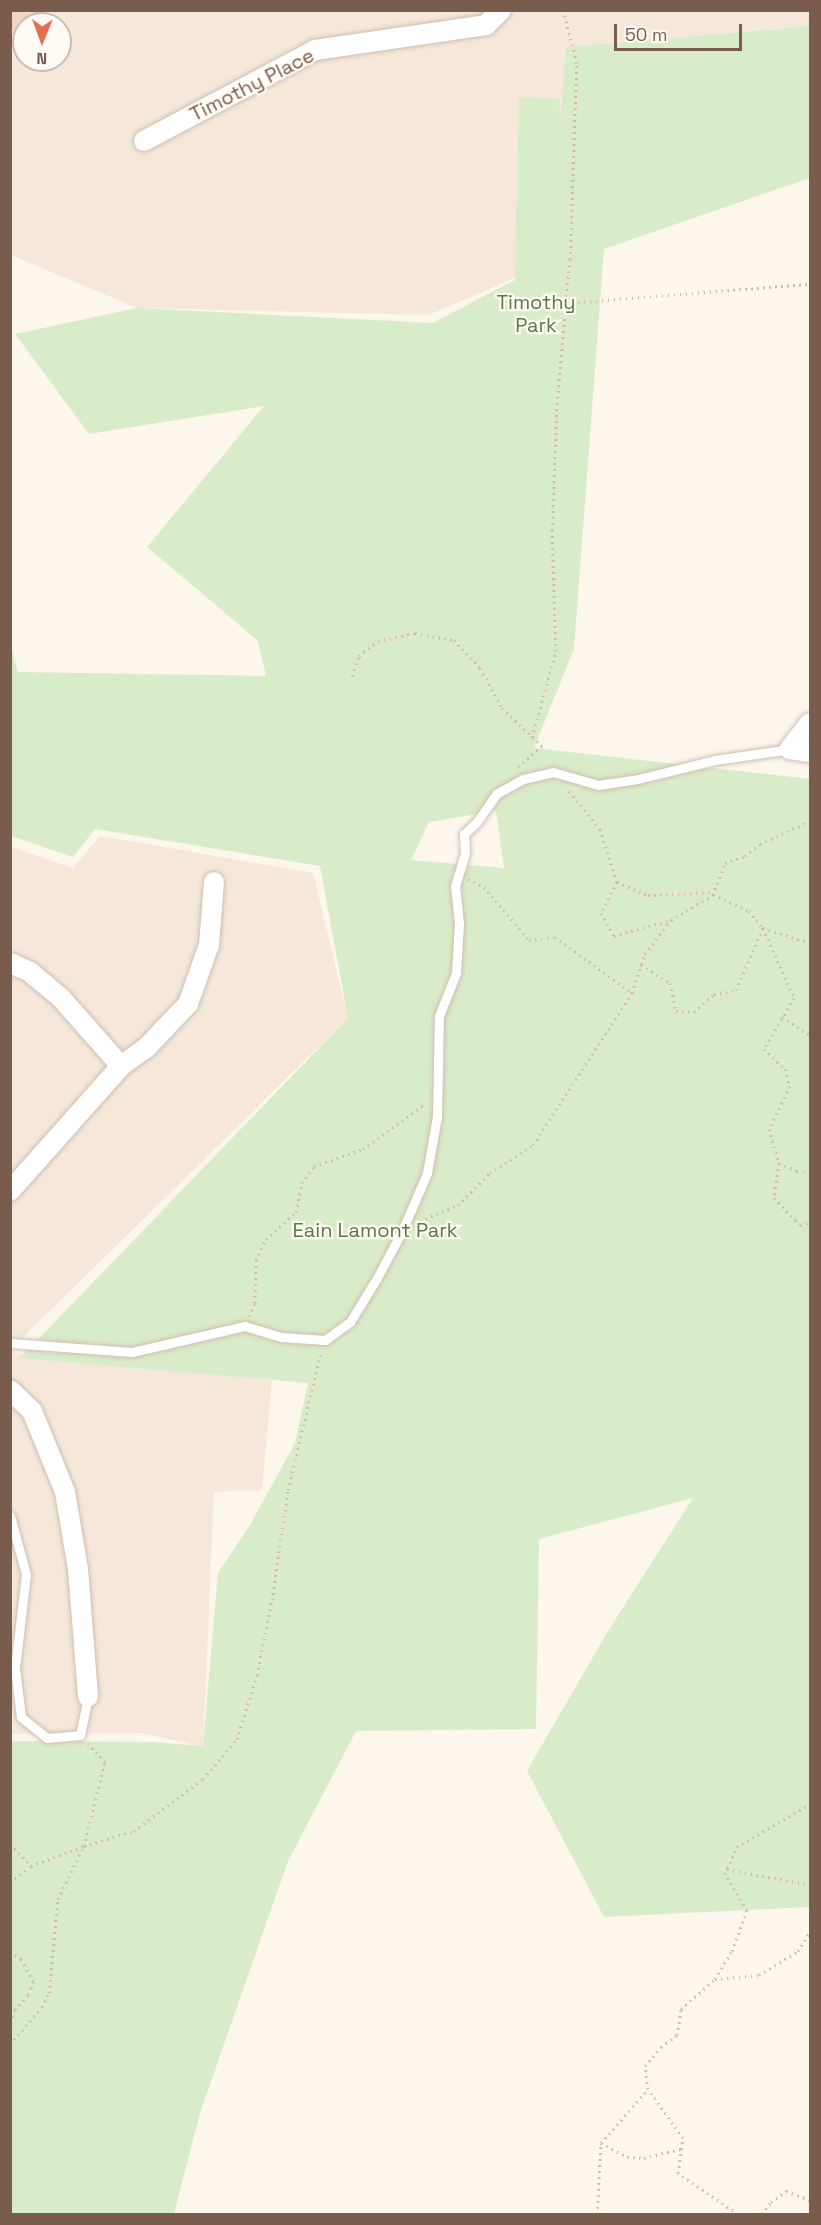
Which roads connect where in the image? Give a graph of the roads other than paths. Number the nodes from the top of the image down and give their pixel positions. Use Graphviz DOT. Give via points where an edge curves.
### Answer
graph roads {
  1 [pos="501,10"];
  2 [pos="144,141"];
  3 [pos="810,723"];
  4 [pos="790,749"];
  5 [pos="810,752"];
  6 [pos="214,882"];
  7 [pos="10,963"];
  8 [pos="121,1066"];
  9 [pos="10,1191"];
  10 [pos="10,1343"];
  11 [pos="10,1390"];
  12 [pos="10,1516"];
  13 [pos="88,1697"];
  1 -- 2 [label="street, Timothy Place" via="486,25 315,50"];
  3 -- 4 [label="street"];
  4 -- 5 [label="street"];
  4 -- 10 [label="lane" via="715,760 598,785 553,772 523,779 496,794 464,834 465,853 455,886 459,923 456,973 439,1016 437,1116 427,1173 378,1278 350,1322 325,1340 281,1337 245,1326 132,1353"];
  6 -- 8 [label="street" via="209,945 188,1004 146,1048"];
  7 -- 8 [label="street" via="30,972 61,998"];
  8 -- 9 [label="street"];
  11 -- 13 [label="street" via="32,1411 65,1492 78,1569"];
  12 -- 13 [label="lane" via="26,1574 15,1668 21,1717 47,1738 80,1734"];
}
